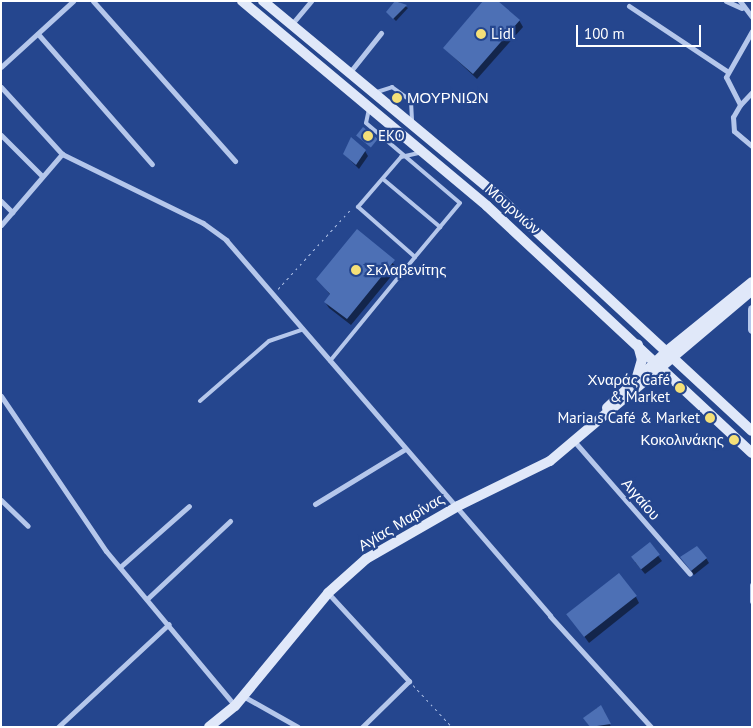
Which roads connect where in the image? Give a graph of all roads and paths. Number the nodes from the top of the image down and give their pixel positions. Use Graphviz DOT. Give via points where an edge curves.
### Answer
graph roads {
  1 [pos="73,1"];
  2 [pos="93,1"];
  3 [pos="242,1"];
  4 [pos="263,1"];
  5 [pos="311,1"];
  6 [pos="726,1"];
  7 [pos="740,1"];
  8 [pos="628,6"];
  9 [pos="742,8"];
  10 [pos="752,16"];
  11 [pos="291,25"];
  12 [pos="752,31"];
  13 [pos="381,33"];
  14 [pos="38,34"];
  15 [pos="1,67"];
  16 [pos="350,72"];
  17 [pos="727,72"];
  18 [pos="1,86"];
  19 [pos="376,92"];
  20 [pos="752,92"];
  21 [pos="740,105"];
  22 [pos="369,109"];
  23 [pos="412,122"];
  24 [pos="1,135"];
  25 [pos="752,146"];
  26 [pos="424,153"];
  27 [pos="62,154"];
  28 [pos="401,157"];
  29 [pos="235,161"];
  30 [pos="152,164"];
  31 [pos="41,176"];
  32 [pos="383,179"];
  33 [pos="1,201"];
  34 [pos="358,207"];
  35 [pos="12,212"];
  36 [pos="1,225"];
  37 [pos="440,227"];
  38 [pos="414,257"];
  39 [pos="752,282"];
  40 [pos="752,290"];
  41 [pos="274,293"];
  42 [pos="752,309"];
  43 [pos="304,329"];
  44 [pos="752,329"];
  45 [pos="648,334"];
  46 [pos="687,338"];
  47 [pos="638,344"];
  48 [pos="670,354"];
  49 [pos="330,361"];
  50 [pos="659,364"];
  51 [pos="689,373"];
  52 [pos="639,383"];
  53 [pos="681,386"];
  54 [pos="1,396"];
  55 [pos="200,401"];
  56 [pos="752,431"];
  57 [pos="574,441"];
  58 [pos="405,449"];
  59 [pos="752,453"];
  60 [pos="1,500"];
  61 [pos="314,504"];
  62 [pos="189,506"];
  63 [pos="458,506"];
  64 [pos="230,521"];
  65 [pos="28,526"];
  66 [pos="120,567"];
  67 [pos="690,574"];
  68 [pos="752,585"];
  69 [pos="328,593"];
  70 [pos="147,599"];
  71 [pos="752,602"];
  72 [pos="169,624"];
  73 [pos="409,681"];
  74 [pos="242,696"];
  75 [pos="235,706"];
  76 [pos="58,727"];
  77 [pos="209,727"];
  78 [pos="298,727"];
  79 [pos="362,727"];
  80 [pos="452,727"];
  81 [pos="651,727"];
  1 -- 14 [label="street"];
  2 -- 29 [label="street"];
  3 -- 22 [label="main road, Μουρνιών"];
  4 -- 11 [label="main road, Μουρνιών"];
  5 -- 11 [label="street"];
  6 -- 9 [label="street"];
  7 -- 9 [label="street"];
  8 -- 17 [label="street"];
  9 -- 10 [label="street"];
  11 -- 16 [label="main road, Μουρνιών"];
  12 -- 17 [label="street"];
  13 -- 16 [label="street"];
  14 -- 15 [label="street"];
  14 -- 30 [label="street"];
  16 -- 19 [label="main road, Μουρνιών"];
  17 -- 21 [label="street" via="728,87"];
  18 -- 27 [label="street"];
  19 -- 23 [label="main road, Μουρνιών"];
  19 -- 23 [label="lane" via="392,87 411,101"];
  20 -- 21 [label="street"];
  21 -- 25 [label="street" via="733,117 734,131"];
  22 -- 26 [label="main road, Μουρνιών"];
  22 -- 28 [label="lane" via="366,124"];
  23 -- 45 [label="main road, Μουρνιών"];
  24 -- 31 [label="street"];
  26 -- 28 [label="lane"];
  26 -- 47 [label="main road, Μουρνιών"];
  27 -- 31 [label="street"];
  27 -- 41 [label="street" via="215,231"];
  28 -- 32 [label="lane"];
  28 -- 37 [label="lane" via="460,203"];
  31 -- 35 [label="street"];
  32 -- 34 [label="lane"];
  32 -- 37 [label="lane"];
  33 -- 35 [label="street"];
  34 -- 38 [label="lane"];
  34 -- 41 [label="path" via="350,208"];
  35 -- 36 [label="street"];
  37 -- 38 [label="lane"];
  38 -- 49 [label="lane"];
  39 -- 46 [label="main road, Αγίας Μαρίνας"];
  40 -- 46 [label="main road, Αγίας Μαρίνας"];
  41 -- 43 [label="street"];
  42 -- 44 [label="street"];
  43 -- 49 [label="street"];
  43 -- 55 [label="lane" via="269,341"];
  45 -- 46 [label="main road" via="666,340"];
  45 -- 48 [label="main road, Μουρνιών"];
  46 -- 48 [label="main road, Αγίας Μαρίνας"];
  46 -- 51 [label="main road" via="685,357"];
  47 -- 50 [label="main road, Μουρνιών"];
  47 -- 52 [label="main road" via="642,360"];
  48 -- 50 [label="main road, Αγίας Μαρίνας"];
  48 -- 51 [label="main road, Μουρνιών"];
  49 -- 58 [label="street"];
  50 -- 52 [label="main road, Αγίας Μαρίνας"];
  50 -- 53 [label="main road, Μουρνιών"];
  51 -- 56 [label="main road, Μουρνιών"];
  52 -- 53 [label="main road" via="658,379"];
  52 -- 57 [label="main road, Αγίας Μαρίνας"];
  53 -- 59 [label="main road, Μουρνιών"];
  54 -- 66 [label="street"];
  57 -- 63 [label="main road, Αγίας Μαρίνας" via="514,480"];
  57 -- 67 [label="street, Αιγαίου"];
  58 -- 61 [label="street"];
  58 -- 63 [label="street"];
  60 -- 65 [label="street"];
  62 -- 66 [label="street"];
  63 -- 69 [label="main road, Αγίας Μαρίνας" via="380,550"];
  63 -- 81 [label="street"];
  64 -- 70 [label="street"];
  66 -- 70 [label="street"];
  68 -- 71 [label="lane"];
  69 -- 73 [label="street"];
  69 -- 74 [label="main road, Αγίας Μαρίνας"];
  70 -- 72 [label="street"];
  72 -- 75 [label="street"];
  72 -- 76 [label="street"];
  73 -- 79 [label="street"];
  73 -- 80 [label="path"];
  74 -- 75 [label="main road, Αγίας Μαρίνας"];
  74 -- 78 [label="street"];
  75 -- 77 [label="main road, Αγίας Μαρίνας"];
}
